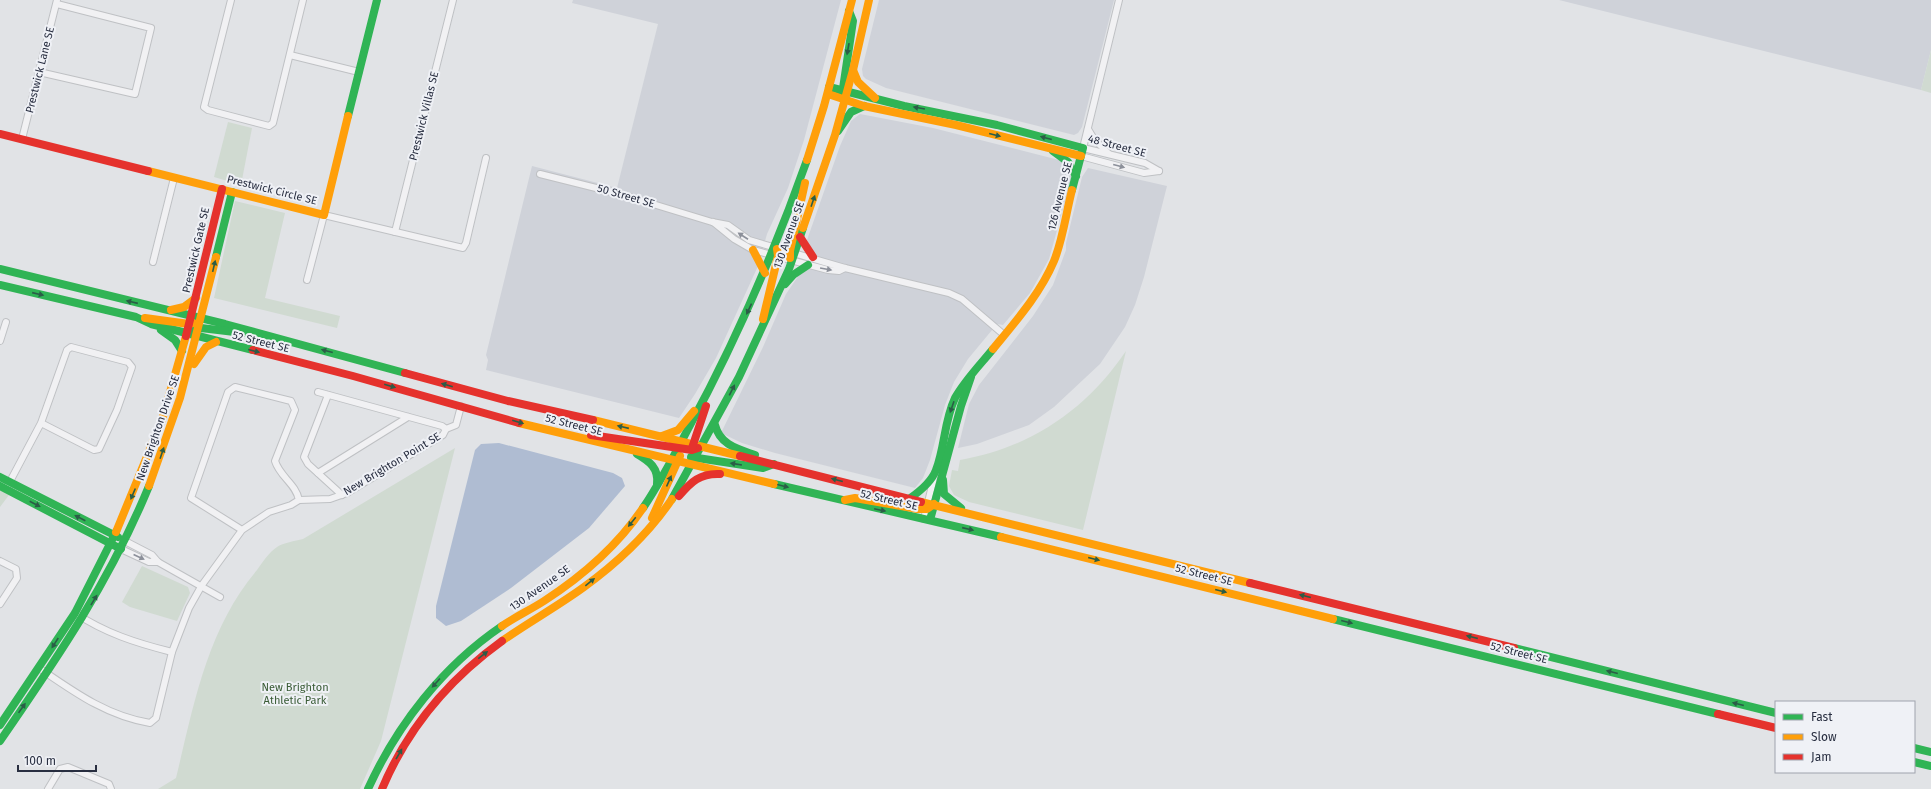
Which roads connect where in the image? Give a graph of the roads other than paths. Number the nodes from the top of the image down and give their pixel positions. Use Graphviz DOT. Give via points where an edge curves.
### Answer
graph roads {
  1 [pos="231,0"];
  2 [pos="303,0"];
  3 [pos="378,0"];
  4 [pos="452,0"];
  5 [pos="852,0"];
  6 [pos="869,0"];
  7 [pos="1119,0"];
  8 [pos="57,2"];
  9 [pos="849,11"];
  10 [pos="290,55"];
  11 [pos="853,70"];
  12 [pos="39,72"];
  13 [pos="359,72"];
  14 [pos="829,91"];
  15 [pos="845,94"];
  16 [pos="877,100"];
  17 [pos="864,106"];
  18 [pos="1088,129"];
  19 [pos="0,134"];
  20 [pos="835,135"];
  21 [pos="22,139"];
  22 [pos="1049,148"];
  23 [pos="1084,148"];
  24 [pos="1109,154"];
  25 [pos="1081,156"];
  26 [pos="486,158"];
  27 [pos="806,167"];
  28 [pos="540,174"];
  29 [pos="1076,176"];
  30 [pos="174,178"];
  31 [pos="222,189"];
  32 [pos="232,192"];
  33 [pos="324,215"];
  34 [pos="712,222"];
  35 [pos="395,232"];
  36 [pos="800,238"];
  37 [pos="776,246"];
  38 [pos="753,250"];
  39 [pos="793,251"];
  40 [pos="775,256"];
  41 [pos="813,258"];
  42 [pos="792,260"];
  43 [pos="153,262"];
  44 [pos="808,265"];
  45 [pos="845,268"];
  46 [pos="0,270"];
  47 [pos="765,273"];
  48 [pos="307,280"];
  49 [pos="0,285"];
  50 [pos="781,289"];
  51 [pos="196,297"];
  52 [pos="206,304"];
  53 [pos="170,310"];
  54 [pos="136,317"];
  55 [pos="203,318"];
  56 [pos="190,320"];
  57 [pos="6,322"];
  58 [pos="151,324"];
  59 [pos="225,324"];
  60 [pos="200,328"];
  61 [pos="762,329"];
  62 [pos="186,333"];
  63 [pos="256,333"];
  64 [pos="1003,334"];
  65 [pos="198,336"];
  66 [pos="0,340"];
  67 [pos="216,342"];
  68 [pos="182,351"];
  69 [pos="189,371"];
  70 [pos="709,391"];
  71 [pos="318,392"];
  72 [pos="328,395"];
  73 [pos="461,406"];
  74 [pos="408,416"];
  75 [pos="41,423"];
  76 [pos="714,425"];
  77 [pos="446,429"];
  78 [pos="574,435"];
  79 [pos="661,436"];
  80 [pos="702,447"];
  81 [pos="629,450"];
  82 [pos="689,451"];
  83 [pos="677,458"];
  84 [pos="763,462"];
  85 [pos="774,464"];
  86 [pos="939,472"];
  87 [pos="318,473"];
  88 [pos="0,477"];
  89 [pos="745,477"];
  90 [pos="6,486"];
  91 [pos="655,490"];
  92 [pos="342,495"];
  93 [pos="909,499"];
  94 [pos="299,500"];
  95 [pos="842,500"];
  96 [pos="930,506"];
  97 [pos="969,513"];
  98 [pos="927,520"];
  99 [pos="648,528"];
  100 [pos="242,530"];
  101 [pos="114,535"];
  102 [pos="125,541"];
  103 [pos="111,544"];
  104 [pos="121,549"];
  105 [pos="619,558"];
  106 [pos="0,561"];
  107 [pos="158,562"];
  108 [pos="202,585"];
  109 [pos="220,597"];
  110 [pos="0,604"];
  111 [pos="75,613"];
  112 [pos="83,618"];
  113 [pos="172,652"];
  114 [pos="39,668"];
  115 [pos="46,673"];
  116 [pos="1775,713"];
  117 [pos="2,727"];
  118 [pos="1775,728"];
  119 [pos="0,740"];
  120 [pos="1915,748"];
  121 [pos="1931,752"];
  122 [pos="1915,762"];
  123 [pos="1931,766"];
  124 [pos="388,776"];
  125 [pos="48,789"];
  126 [pos="111,789"];
  127 [pos="368,789"];
  128 [pos="374,789"];
  129 [pos="382,789"];
  1 -- 10 [label="street" via="204,107 269,126 273,123"];
  2 -- 10 [label="street"];
  3 -- 13 [label="main road, Prestwick Circle SE"];
  4 -- 35 [label="street, Prestwick Villas SE"];
  5 -- 9 [label="main road, 130 Avenue SE"];
  6 -- 11 [label="main road, 130 Avenue SE"];
  7 -- 18 [label="street, 126 Avenue SE"];
  8 -- 12 [label="street, Prestwick Lane SE"];
  8 -- 12 [label="street" via="151,28 135,94"];
  9 -- 14 [label="main road, 130 Avenue SE"];
  9 -- 15 [label="main road, one-way" via="853,21"];
  10 -- 13 [label="street"];
  11 -- 15 [label="main road, 130 Avenue SE"];
  11 -- 16 [label="main road" via="858,82"];
  12 -- 21 [label="street, Prestwick Lane SE"];
  13 -- 33 [label="main road, Prestwick Circle SE"];
  14 -- 15 [label="main road, 48 Street SE"];
  14 -- 27 [label="main road, 130 Avenue SE"];
  15 -- 16 [label="main road, 48 Street SE"];
  15 -- 17 [label="main road, 48 Street SE"];
  15 -- 20 [label="main road, 130 Avenue SE"];
  23 -- 16 [label="main road, 48 Street SE, one-way" via="953,114"];
  17 -- 20 [label="main road" via="852,112"];
  17 -- 22 [label="main road, 48 Street SE, one-way"];
  18 -- 23 [label="street, 126 Avenue SE"];
  18 -- 24 [label="street"];
  19 -- 21 [label="main road, Prestwick Circle SE"];
  36 -- 20 [label="main road, 130 Avenue SE, one-way"];
  21 -- 30 [label="main road, Prestwick Circle SE"];
  22 -- 25 [label="main road, 48 Street SE"];
  22 -- 29 [label="main road" via="1068,162"];
  23 -- 24 [label="street, 48 Street SE"];
  23 -- 25 [label="main road, 126 Avenue SE"];
  25 -- 24 [label="street, 48 Street SE, one-way" via="1144,172 1160,171"];
  25 -- 29 [label="main road, 126 Avenue SE"];
  26 -- 35 [label="street" via="463,248"];
  27 -- 37 [label="main road, 130 Avenue SE"];
  27 -- 39 [label="main road"];
  28 -- 34 [label="street, 50 Street SE" via="620,194"];
  29 -- 64 [label="main road, 126 Avenue SE" via="1054,260 1040,288"];
  30 -- 31 [label="main road, Prestwick Circle SE"];
  30 -- 43 [label="street"];
  31 -- 32 [label="main road, Prestwick Circle SE"];
  31 -- 51 [label="main road, Prestwick Gate SE"];
  32 -- 33 [label="main road, Prestwick Circle SE"];
  52 -- 32 [label="main road, Prestwick Gate SE, one-way"];
  33 -- 35 [label="street"];
  33 -- 48 [label="street"];
  37 -- 34 [label="street, 50 Street SE, one-way" via="749,240 728,225"];
  34 -- 38 [label="street, 50 Street SE" via="739,243"];
  36 -- 39 [label="main road, 130 Avenue SE"];
  36 -- 41 [label="main road"];
  37 -- 39 [label="street, 50 Street SE"];
  37 -- 40 [label="main road" via="779,251"];
  38 -- 40 [label="street, 50 Street SE"];
  38 -- 47 [label="main road"];
  39 -- 41 [label="street, 50 Street SE"];
  39 -- 42 [label="main road"];
  40 -- 42 [label="street, 50 Street SE"];
  40 -- 47 [label="main road, 130 Avenue SE"];
  40 -- 61 [label="main road"];
  41 -- 45 [label="street, 50 Street SE"];
  42 -- 44 [label="street, 50 Street SE"];
  42 -- 50 [label="main road, 130 Avenue SE"];
  44 -- 45 [label="street, 50 Street SE, one-way" via="839,271"];
  44 -- 50 [label="main road" via="793,275"];
  45 -- 64 [label="street, 50 Street SE" via="956,296"];
  53 -- 46 [label="main road, one-way"];
  47 -- 70 [label="main road, 130 Avenue SE, one-way"];
  49 -- 54 [label="main road, 52 Street SE, one-way"];
  50 -- 61 [label="main road, 130 Avenue SE"];
  51 -- 53 [label="main road" via="188,305"];
  51 -- 56 [label="main road, Prestwick Gate SE"];
  52 -- 55 [label="main road, Prestwick Gate SE"];
  52 -- 59 [label="main road" via="213,316"];
  53 -- 56 [label="main road"];
  54 -- 56 [label="main road"];
  54 -- 58 [label="main road, 52 Street SE"];
  55 -- 56 [label="main road"];
  55 -- 59 [label="main road, 52 Street SE"];
  55 -- 60 [label="main road, New Brighton Drive SE"];
  56 -- 62 [label="main road, New Brighton Drive SE"];
  57 -- 66 [label="street"];
  58 -- 62 [label="main road, 52 Street SE"];
  58 -- 68 [label="main road" via="170,335"];
  59 -- 63 [label="main road, 52 Street SE"];
  60 -- 62 [label="main road"];
  60 -- 63 [label="main road"];
  60 -- 65 [label="main road, New Brighton Drive SE"];
  76 -- 61 [label="main road, 130 Avenue SE, one-way"];
  62 -- 65 [label="main road, 52 Street SE"];
  62 -- 68 [label="main road, New Brighton Drive SE"];
  79 -- 63 [label="main road, 52 Street SE, one-way" via="508,401"];
  64 -- 86 [label="main road, 126 Avenue SE" via="955,399 948,418"];
  65 -- 67 [label="main road, 52 Street SE"];
  65 -- 69 [label="main road, New Brighton Drive SE"];
  67 -- 69 [label="main road" via="201,353"];
  67 -- 73 [label="main road, 52 Street SE, one-way"];
  68 -- 101 [label="main road, New Brighton Drive SE, one-way" via="162,420"];
  102 -- 69 [label="main road, New Brighton Drive SE, one-way" via="160,460"];
  70 -- 79 [label="main road" via="678,430"];
  70 -- 82 [label="main road, 130 Avenue SE"];
  71 -- 72 [label="street, New Brighton Point SE"];
  72 -- 74 [label="street, New Brighton Point SE"];
  72 -- 87 [label="street" via="304,457"];
  73 -- 77 [label="street" via="456,425"];
  73 -- 78 [label="main road, 52 Street SE, one-way" via="523,424"];
  74 -- 77 [label="street, New Brighton Point SE"];
  74 -- 87 [label="street"];
  75 -- 75 [label="street" via="67,350 72,347 128,362 132,367 100,449 94,450"];
  75 -- 90 [label="street"];
  76 -- 80 [label="main road, 130 Avenue SE"];
  76 -- 84 [label="main road" via="716,433 726,443 758,456"];
  77 -- 92 [label="street, New Brighton Point SE" via="443,435"];
  78 -- 81 [label="main road, 52 Street SE"];
  78 -- 82 [label="main road" via="591,435"];
  79 -- 82 [label="main road, 52 Street SE"];
  80 -- 82 [label="main road, 130 Avenue SE"];
  80 -- 82 [label="main road, 52 Street SE"];
  80 -- 84 [label="main road, 52 Street SE"];
  81 -- 83 [label="main road, 52 Street SE"];
  81 -- 91 [label="main road" via="656,468 658,481"];
  82 -- 83 [label="main road, 52 Street SE"];
  82 -- 83 [label="main road, 130 Avenue SE"];
  85 -- 82 [label="main road, one-way" via="764,468"];
  82 -- 89 [label="main road, 52 Street SE"];
  82 -- 99 [label="main road, 130 Avenue SE" via="673,499"];
  83 -- 91 [label="main road, 130 Avenue SE"];
  99 -- 83 [label="main road, one-way"];
  84 -- 85 [label="main road, 52 Street SE"];
  93 -- 85 [label="main road, 52 Street SE, one-way"];
  86 -- 93 [label="main road" via="920,492"];
  86 -- 96 [label="main road, 126 Avenue SE"];
  86 -- 97 [label="main road" via="944,494"];
  87 -- 92 [label="street"];
  88 -- 90 [label="main road"];
  89 -- 95 [label="main road, 52 Street SE, one-way"];
  89 -- 105 [label="main road" via="712,473 699,476 691,482 639,544"];
  101 -- 90 [label="main road, one-way"];
  90 -- 103 [label="main road, one-way"];
  91 -- 127 [label="main road, 130 Avenue SE, one-way" via="632,523 580,573 544,601 493,632 437,682 398,730"];
  92 -- 94 [label="street, New Brighton Point SE" via="330,499"];
  93 -- 96 [label="main road, 52 Street SE"];
  94 -- 100 [label="street" via="269,512"];
  94 -- 100 [label="street" via="297,492 277,469 275,461 295,410 291,401 235,387 228,392 191,498"];
  95 -- 96 [label="main road" via="855,498"];
  95 -- 98 [label="main road, 52 Street SE, one-way"];
  96 -- 97 [label="main road, 52 Street SE"];
  96 -- 98 [label="main road, 126 Avenue SE"];
  116 -- 97 [label="main road, 52 Street SE, one-way"];
  98 -- 118 [label="main road, 52 Street SE, one-way" via="1018,540"];
  99 -- 105 [label="main road, 130 Avenue SE"];
  100 -- 108 [label="street"];
  101 -- 102 [label="main road"];
  101 -- 103 [label="main road, New Brighton Drive SE"];
  102 -- 104 [label="main road, New Brighton Drive SE"];
  102 -- 107 [label="street"];
  103 -- 104 [label="main road"];
  103 -- 111 [label="main road, New Brighton Drive SE"];
  104 -- 107 [label="street, one-way" via="148,562"];
  112 -- 104 [label="main road, New Brighton Drive SE, one-way"];
  124 -- 105 [label="main road, 130 Avenue SE, one-way" via="417,725 452,682 480,657 584,587"];
  106 -- 110 [label="street" via="16,569 17,578"];
  107 -- 108 [label="street"];
  108 -- 109 [label="street"];
  108 -- 113 [label="street" via="189,608"];
  111 -- 112 [label="street"];
  111 -- 114 [label="main road, New Brighton Drive SE, one-way"];
  112 -- 113 [label="street" via="115,635"];
  112 -- 115 [label="main road, New Brighton Drive SE"];
  113 -- 115 [label="street" via="156,718 150,723 107,711"];
  114 -- 115 [label="street"];
  114 -- 117 [label="main road, New Brighton Drive SE"];
  117 -- 115 [label="main road, New Brighton Drive SE, one-way"];
  117 -- 119 [label="main road, New Brighton Drive SE"];
  120 -- 121 [label="main road"];
  122 -- 123 [label="main road"];
  124 -- 128 [label="main road"];
  124 -- 129 [label="main road, 130 Avenue SE"];
  125 -- 126 [label="street" via="60,769 68,767 109,784"];
}
